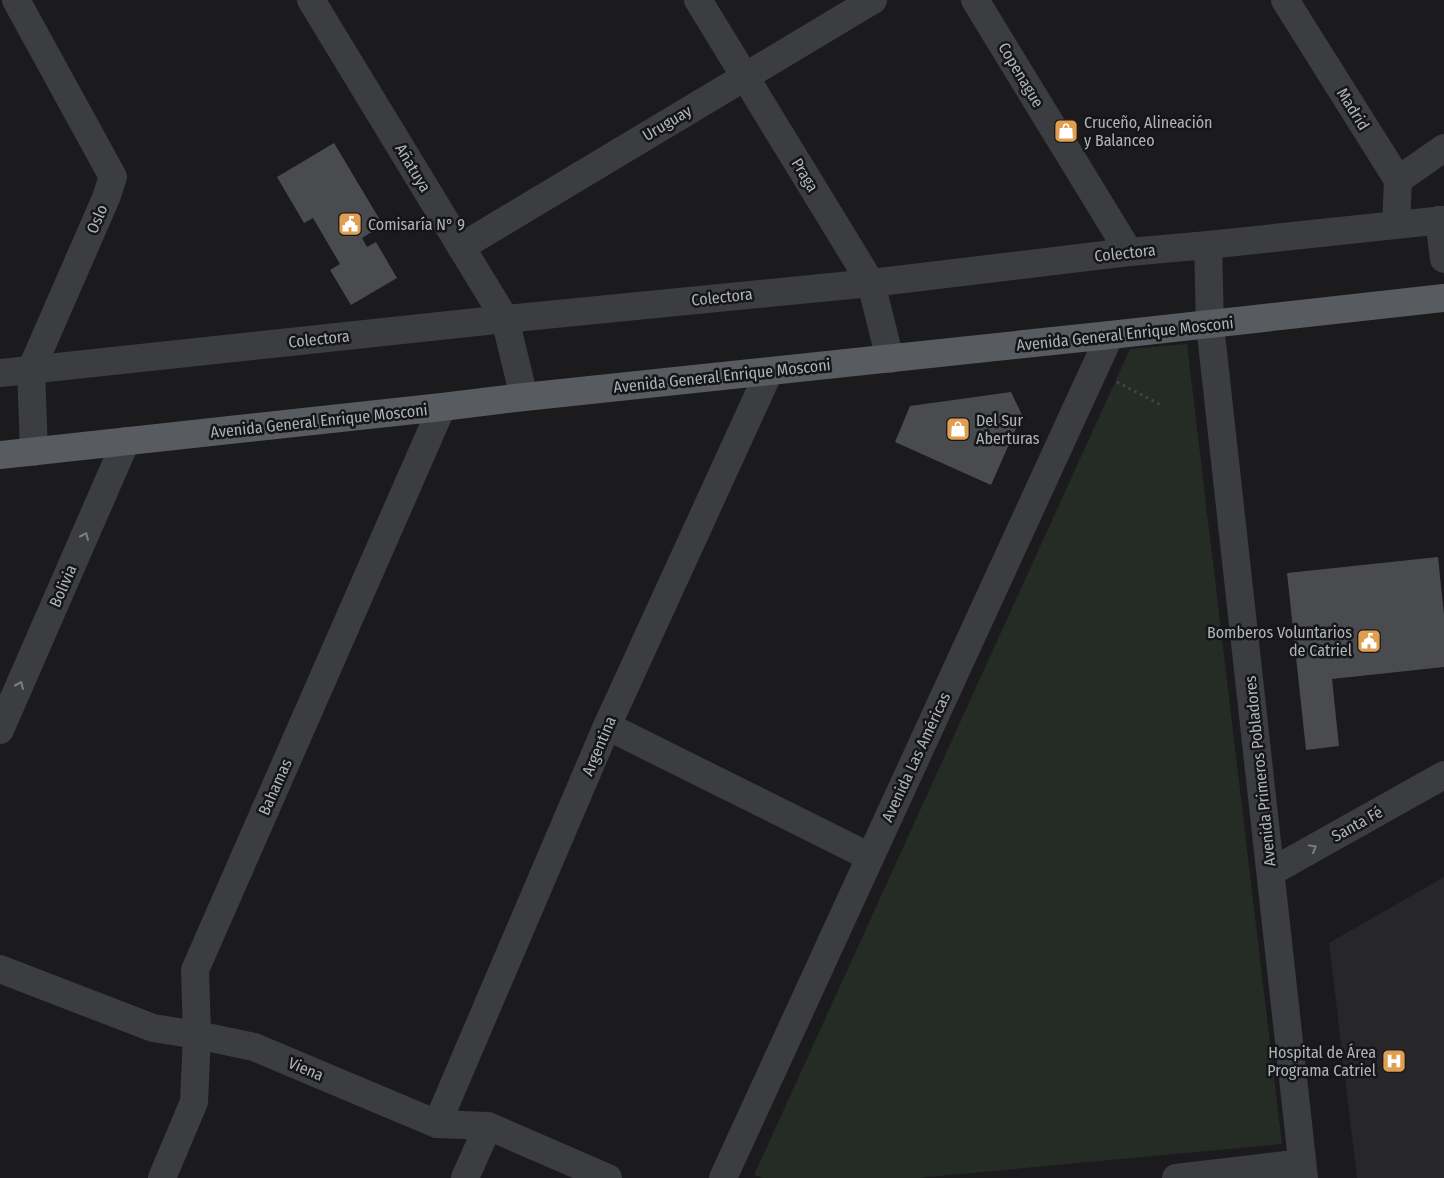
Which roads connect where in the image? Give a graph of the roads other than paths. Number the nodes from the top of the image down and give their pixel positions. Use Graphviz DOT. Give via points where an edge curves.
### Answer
graph roads {
  1 [pos="16,0"];
  2 [pos="311,0"];
  3 [pos="698,0"];
  4 [pos="873,0"];
  5 [pos="975,0"];
  6 [pos="1285,0"];
  7 [pos="745,77"];
  8 [pos="1444,148"];
  9 [pos="1398,180"];
  10 [pos="1442,220"];
  11 [pos="1396,225"];
  12 [pos="1208,245"];
  13 [pos="461,246"];
  14 [pos="1129,252"];
  15 [pos="1444,260"];
  16 [pos="871,283"];
  17 [pos="1444,298"];
  18 [pos="505,319"];
  19 [pos="1210,324"];
  20 [pos="1110,335"];
  21 [pos="890,359"];
  22 [pos="31,370"];
  23 [pos="769,372"];
  24 [pos="0,373"];
  25 [pos="524,397"];
  26 [pos="442,407"];
  27 [pos="126,442"];
  28 [pos="34,452"];
  29 [pos="0,455"];
  30 [pos="607,726"];
  31 [pos="0,730"];
  32 [pos="1444,776"];
  33 [pos="870,856"];
  34 [pos="1271,872"];
  35 [pos="0,969"];
  36 [pos="197,1035"];
  37 [pos="437,1124"];
  38 [pos="488,1126"];
  39 [pos="1303,1170"];
  40 [pos="1189,1177"];
  41 [pos="162,1178"];
  42 [pos="465,1178"];
  43 [pos="608,1178"];
  44 [pos="722,1178"];
  1 -- 22 [label="street, Oslo" via="112,178"];
  2 -- 13 [label="street, Añatuya"];
  3 -- 7 [label="street, Praga"];
  4 -- 7 [label="street, Uruguay"];
  5 -- 14 [label="street, Copenague"];
  6 -- 9 [label="street, Madrid"];
  7 -- 13 [label="street, Uruguay"];
  7 -- 16 [label="street, Praga"];
  8 -- 9 [label="street"];
  9 -- 11 [label="street"];
  10 -- 11 [label="street, Colectora"];
  10 -- 15 [label="street"];
  11 -- 12 [label="street, Colectora"];
  12 -- 14 [label="street, Colectora"];
  12 -- 19 [label="street, Avenida Primeros Pobladores"];
  13 -- 18 [label="street, Añatuya"];
  14 -- 16 [label="street, Colectora"];
  16 -- 18 [label="street, Colectora"];
  16 -- 21 [label="street, Praga"];
  17 -- 19 [label="main road, Avenida General Enrique Mosconi"];
  18 -- 22 [label="street, Colectora"];
  18 -- 25 [label="street, Añatuya"];
  19 -- 20 [label="main road, Avenida General Enrique Mosconi"];
  19 -- 34 [label="street, Avenida Primeros Pobladores"];
  20 -- 21 [label="main road, Avenida General Enrique Mosconi"];
  20 -- 33 [label="street, Avenida Las Américas"];
  21 -- 23 [label="main road, Avenida General Enrique Mosconi"];
  22 -- 24 [label="street, Colectora"];
  22 -- 28 [label="street, Oslo"];
  23 -- 25 [label="main road, Avenida General Enrique Mosconi"];
  23 -- 30 [label="street, Argentina"];
  25 -- 26 [label="main road, Avenida General Enrique Mosconi"];
  26 -- 27 [label="main road, Avenida General Enrique Mosconi"];
  26 -- 36 [label="street, Bahamas" via="194,970"];
  27 -- 28 [label="main road, Avenida General Enrique Mosconi"];
  31 -- 27 [label="street, Bolivia, one-way"];
  28 -- 29 [label="main road, Avenida General Enrique Mosconi"];
  30 -- 33 [label="street"];
  30 -- 37 [label="street, Argentina"];
  34 -- 32 [label="street, Santa Fé, one-way"];
  33 -- 44 [label="street, Avenida Las Américas"];
  34 -- 39 [label="street, Avenida Primeros Pobladores"];
  35 -- 36 [label="street, Viena" via="153,1028"];
  36 -- 37 [label="street, Viena" via="254,1048"];
  36 -- 41 [label="street, Bahamas" via="194,1102"];
  37 -- 38 [label="street, Viena"];
  38 -- 42 [label="street"];
  38 -- 43 [label="street, Viena"];
  39 -- 40 [label="street"];
}
